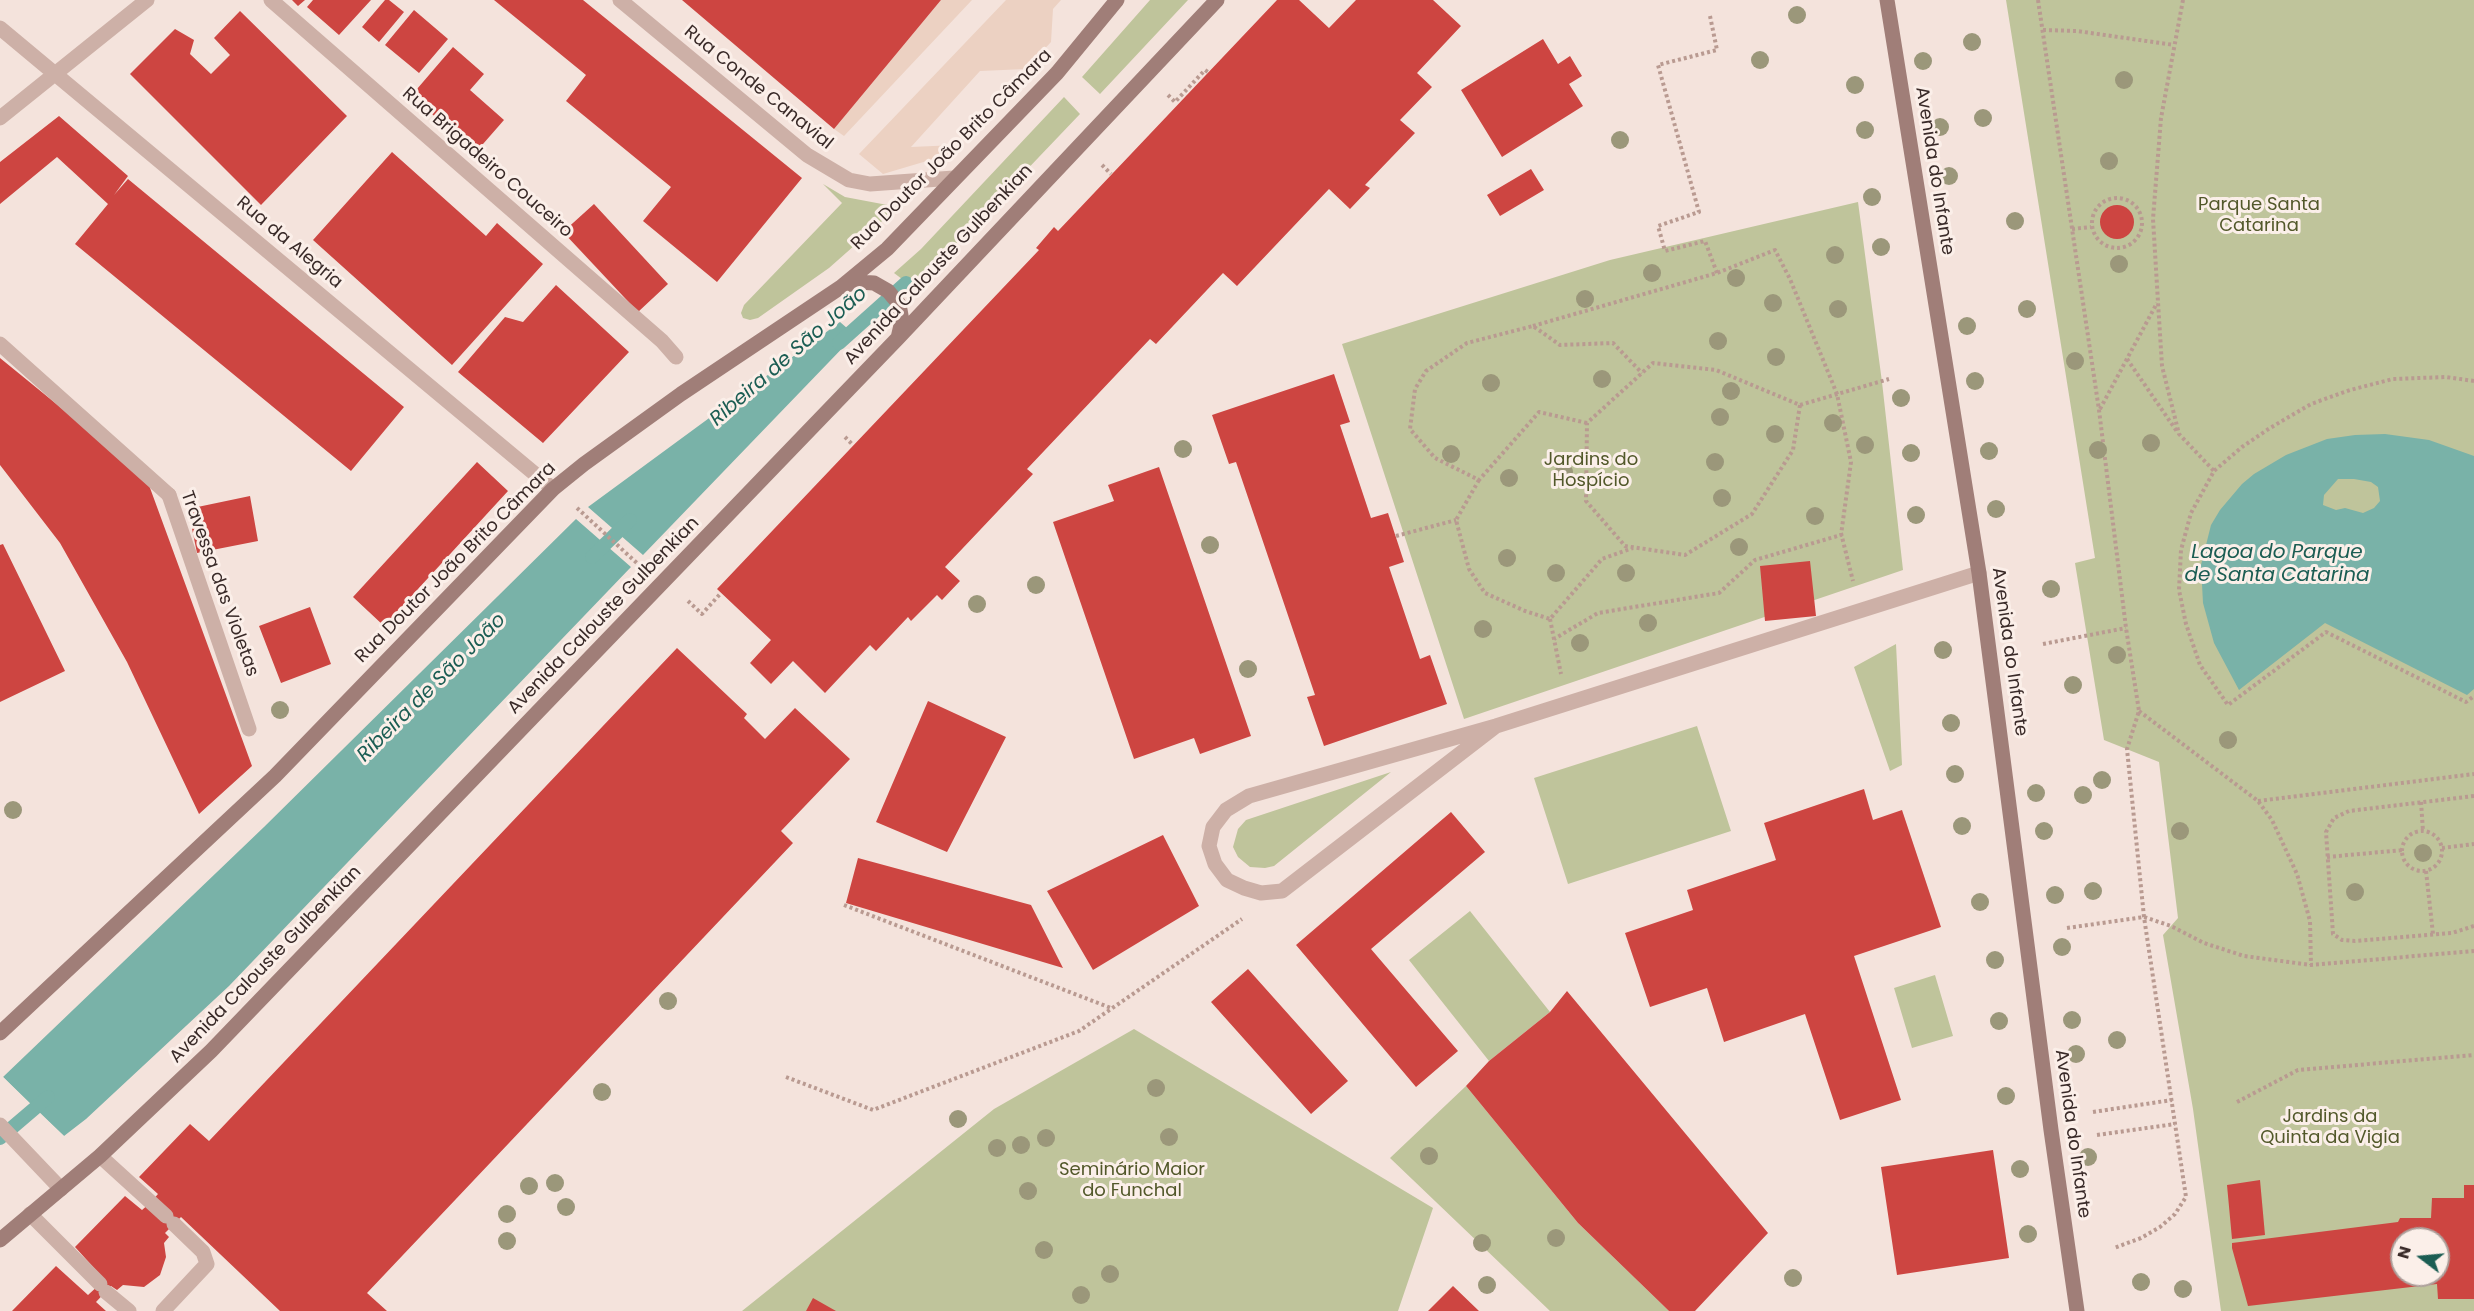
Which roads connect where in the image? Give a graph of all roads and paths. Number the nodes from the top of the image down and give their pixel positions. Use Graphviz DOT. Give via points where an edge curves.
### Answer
graph roads {
  1 [pos="147,0"];
  2 [pos="271,0"];
  3 [pos="620,0"];
  4 [pos="1117,0"];
  5 [pos="1217,0"];
  6 [pos="1887,0"];
  7 [pos="2038,0"];
  8 [pos="2184,0"];
  9 [pos="1710,16"];
  10 [pos="0,28"];
  11 [pos="2043,30"];
  12 [pos="2174,45"];
  13 [pos="1208,72"];
  14 [pos="55,74"];
  15 [pos="1168,94"];
  16 [pos="0,118"];
  17 [pos="1101,164"];
  18 [pos="1111,174"];
  19 [pos="954,178"];
  20 [pos="2153,219"];
  21 [pos="2142,221"];
  22 [pos="2091,227"];
  23 [pos="2072,229"];
  24 [pos="1717,273"];
  25 [pos="841,286"];
  26 [pos="2158,302"];
  27 [pos="1533,327"];
  28 [pos="898,338"];
  29 [pos="0,344"];
  30 [pos="676,357"];
  31 [pos="2127,359"];
  32 [pos="1641,374"];
  33 [pos="1889,379"];
  34 [pos="2474,381"];
  35 [pos="1837,394"];
  36 [pos="1800,405"];
  37 [pos="2099,410"];
  38 [pos="1587,423"];
  39 [pos="2180,434"];
  40 [pos="844,437"];
  41 [pos="853,445"];
  42 [pos="2214,471"];
  43 [pos="1479,480"];
  44 [pos="553,489"];
  45 [pos="577,508"];
  46 [pos="1456,520"];
  47 [pos="1841,532"];
  48 [pos="1396,536"];
  49 [pos="1633,548"];
  50 [pos="640,566"];
  51 [pos="1979,573"];
  52 [pos="721,593"];
  53 [pos="688,601"];
  54 [pos="1860,611"];
  55 [pos="1550,618"];
  56 [pos="2126,628"];
  57 [pos="1554,639"];
  58 [pos="2043,644"];
  59 [pos="2474,696"];
  60 [pos="1566,704"];
  61 [pos="2139,711"];
  62 [pos="1496,726"];
  63 [pos="249,729"];
  64 [pos="2474,774"];
  65 [pos="2474,796"];
  66 [pos="2259,801"];
  67 [pos="2421,802"];
  68 [pos="2423,831"];
  69 [pos="2474,844"];
  70 [pos="2442,848"];
  71 [pos="2403,850"];
  72 [pos="2327,857"];
  73 [pos="2426,871"];
  74 [pos="1282,891"];
  75 [pos="844,905"];
  76 [pos="2144,917"];
  77 [pos="2474,926"];
  78 [pos="2067,928"];
  79 [pos="2433,934"];
  80 [pos="2474,951"];
  81 [pos="2311,964"];
  82 [pos="1112,1009"];
  83 [pos="0,1033"];
  84 [pos="2474,1055"];
  85 [pos="786,1077"];
  86 [pos="2172,1100"];
  87 [pos="2237,1102"];
  88 [pos="2093,1112"];
  89 [pos="2175,1124"];
  90 [pos="0,1125"];
  91 [pos="2097,1135"];
  92 [pos="100,1156"];
  93 [pos="61,1189"];
  94 [pos="30,1214"];
  95 [pos="0,1240"];
  96 [pos="2114,1248"];
  97 [pos="129,1311"];
  98 [pos="163,1311"];
  99 [pos="2078,1311"];
  1 -- 14 [label="street"];
  2 -- 30 [label="street, Rua Brigadeiro Couceiro"];
  3 -- 19 [label="street, Rua Conde Canavial" via="807,155 849,180 870,184"];
  4 -- 19 [label="main road, Rua Doutor João Brito Câmara" via="1057,73"];
  5 -- 28 [label="main road, Avenida Calouste Gulbenkian"];
  6 -- 51 [label="main road, Avenida do Infante"];
  7 -- 11 [label="path"];
  8 -- 12 [label="path"];
  9 -- 24 [label="path" via="1717,50 1658,65 1699,212 1658,226 1665,251 1705,241"];
  10 -- 14 [label="street, Rua da Alegria"];
  11 -- 12 [label="path"];
  11 -- 23 [label="path"];
  12 -- 20 [label="path" via="2161,118"];
  13 -- 15 [label="path" via="1205,70 1175,102"];
  14 -- 16 [label="street"];
  14 -- 44 [label="street, Rua da Alegria"];
  17 -- 18 [label="path"];
  19 -- 25 [label="main road, Rua Doutor João Brito Câmara" via="887,249"];
  20 -- 21 [label="path"];
  20 -- 26 [label="path"];
  21 -- 22 [label="path" via="2132,244 2116,248 2100,242"];
  21 -- 22 [label="path" via="2130,200 2114,197 2094,210"];
  22 -- 23 [label="path"];
  23 -- 37 [label="path"];
  24 -- 27 [label="path"];
  24 -- 35 [label="path" via="1774,250 1790,279"];
  25 -- 28 [label="main road" via="874,283 888,291 899,304 902,321"];
  25 -- 44 [label="main road, Rua Doutor João Brito Câmara" via="681,394"];
  26 -- 31 [label="path"];
  26 -- 39 [label="path" via="2162,366"];
  27 -- 32 [label="path" via="1560,345 1613,343"];
  27 -- 43 [label="path" via="1467,343 1426,371 1415,389 1410,429 1435,458"];
  28 -- 92 [label="main road, Avenida Calouste Gulbenkian" via="211,1051"];
  29 -- 63 [label="street, Travessa das Violetas" via="170,495"];
  31 -- 37 [label="path"];
  31 -- 39 [label="path"];
  32 -- 36 [label="path" via="1653,363 1716,370"];
  32 -- 38 [label="path"];
  33 -- 35 [label="path"];
  34 -- 42 [label="path" via="2446,377 2393,379 2350,390 2311,404 2270,428"];
  35 -- 36 [label="path"];
  35 -- 47 [label="path" via="1851,462"];
  36 -- 49 [label="path" via="1793,450 1752,514 1685,555"];
  37 -- 56 [label="path"];
  38 -- 43 [label="path" via="1539,412"];
  38 -- 49 [label="path" via="1586,501 1625,546"];
  39 -- 42 [label="path"];
  40 -- 41 [label="path"];
  42 -- 59 [label="path" via="2191,513 2181,550 2180,590 2200,665 2228,705 2326,632 2466,702"];
  43 -- 46 [label="path"];
  44 -- 83 [label="main road, Rua Doutor João Brito Câmara" via="275,776"];
  45 -- 50 [label="path"];
  46 -- 48 [label="path"];
  46 -- 55 [label="path" via="1469,569 1485,593"];
  47 -- 54 [label="path"];
  47 -- 57 [label="path" via="1755,560 1719,593 1598,613"];
  49 -- 55 [label="path" via="1602,559"];
  51 -- 54 [label="street"];
  51 -- 99 [label="main road, Avenida do Infante"];
  52 -- 53 [label="path" via="702,614"];
  54 -- 60 [label="street"];
  55 -- 57 [label="path"];
  56 -- 58 [label="path"];
  56 -- 61 [label="path"];
  57 -- 60 [label="path"];
  60 -- 62 [label="street"];
  61 -- 66 [label="path"];
  61 -- 76 [label="path" via="2127,749"];
  62 -- 74 [label="street"];
  62 -- 74 [label="street" via="1249,796 1226,810 1214,826 1209,846 1215,864 1227,880 1244,888 1261,893"];
  64 -- 66 [label="path"];
  65 -- 67 [label="path"];
  66 -- 81 [label="path" via="2297,874 2310,921"];
  67 -- 68 [label="path"];
  67 -- 72 [label="path" via="2349,811 2334,818 2326,832"];
  68 -- 70 [label="path" via="2433,834"];
  68 -- 71 [label="path" via="2411,835"];
  69 -- 70 [label="path"];
  70 -- 73 [label="path" via="2440,860"];
  71 -- 72 [label="path"];
  71 -- 73 [label="path" via="2409,866"];
  72 -- 79 [label="path" via="2333,934 2355,941"];
  73 -- 79 [label="path"];
  74 -- 82 [label="path"];
  75 -- 82 [label="path"];
  76 -- 78 [label="path"];
  76 -- 81 [label="path" via="2204,944 2244,956"];
  76 -- 86 [label="path"];
  77 -- 79 [label="path"];
  80 -- 81 [label="path"];
  82 -- 85 [label="path" via="1079,1031 873,1110"];
  84 -- 87 [label="path" via="2298,1070"];
  86 -- 88 [label="path"];
  86 -- 89 [label="path"];
  89 -- 91 [label="path"];
  89 -- 96 [label="path" via="2186,1197 2160,1227"];
  90 -- 93 [label="street"];
  92 -- 93 [label="main road, Avenida Calouste Gulbenkian"];
  92 -- 98 [label="street" via="203,1252 207,1264"];
  93 -- 94 [label="main road, Avenida Calouste Gulbenkian"];
  94 -- 95 [label="main road, Avenida Calouste Gulbenkian"];
  94 -- 97 [label="street"];
}
